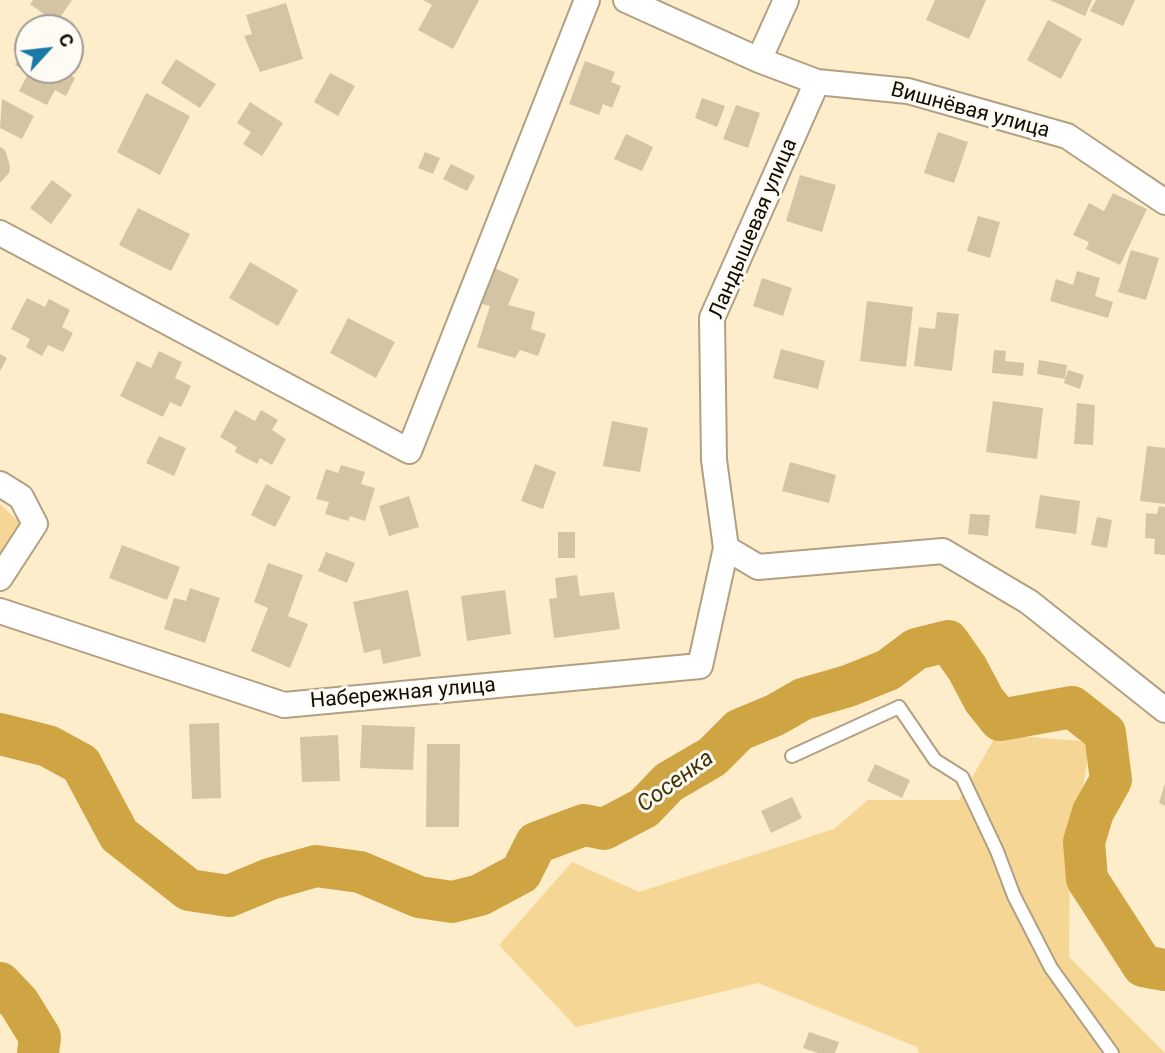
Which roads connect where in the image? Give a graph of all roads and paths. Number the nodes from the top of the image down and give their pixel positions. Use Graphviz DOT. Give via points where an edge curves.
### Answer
graph roads {
  1 [pos="587,0"];
  2 [pos="626,0"];
  3 [pos="786,0"];
  4 [pos="759,60"];
  5 [pos="817,82"];
  6 [pos="1165,202"];
  7 [pos="0,233"];
  8 [pos="0,484"];
  9 [pos="726,548"];
  10 [pos="0,578"];
  11 [pos="0,611"];
  12 [pos="1165,710"];
  13 [pos="792,756"];
  14 [pos="1112,1053"];
  1 -- 7 [label="street" via="409,451"];
  2 -- 4 [label="street, Вишнёвая улица"];
  3 -- 4 [label="street"];
  4 -- 5 [label="street, Вишнёвая улица"];
  5 -- 6 [label="street, Вишнёвая улица" via="908,91 1067,136"];
  5 -- 9 [label="street, Ландышевая улица" via="712,318 714,460"];
  8 -- 10 [label="street" via="21,497 35,524"];
  9 -- 11 [label="street, Набережная улица" via="700,666 284,705"];
  9 -- 12 [label="street" via="758,567 943,551 1029,602"];
  13 -- 14 [label="lane" via="899,707 935,760 962,777 1051,968"];
}
